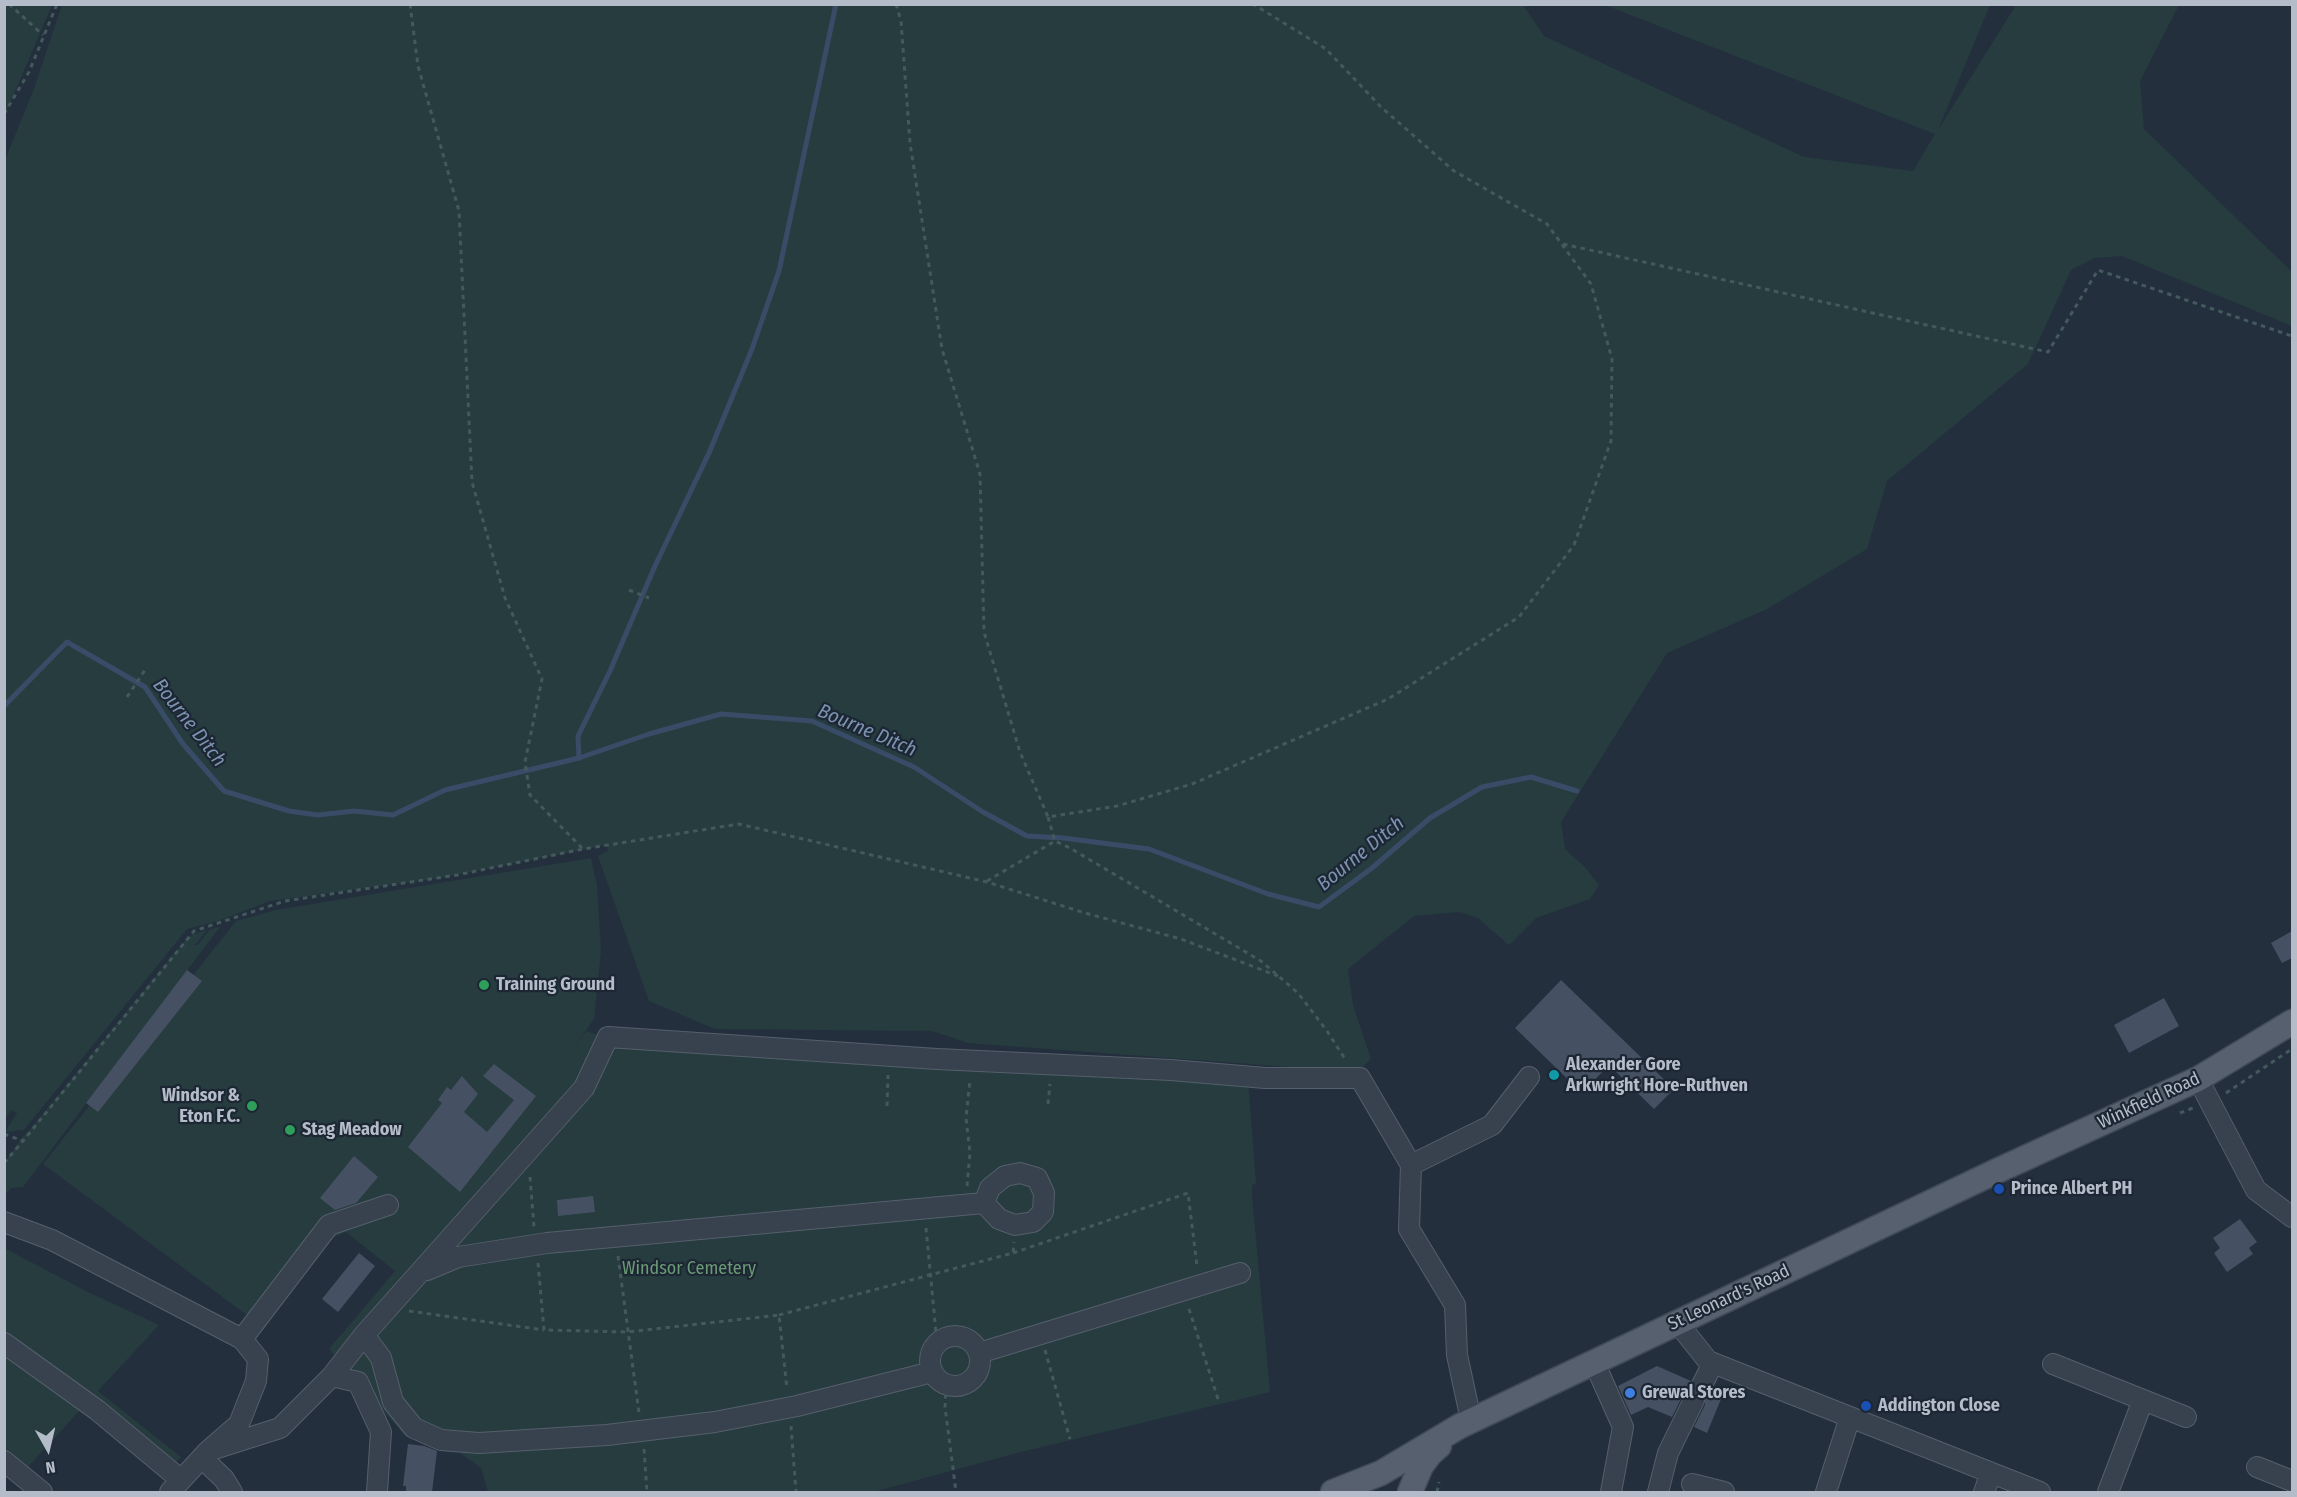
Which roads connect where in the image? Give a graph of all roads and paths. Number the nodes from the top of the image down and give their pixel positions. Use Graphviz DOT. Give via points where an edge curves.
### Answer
graph roads {
  1 [pos="9,4"];
  2 [pos="57,4"];
  3 [pos="410,4"];
  4 [pos="896,4"];
  5 [pos="1253,4"];
  6 [pos="44,36"];
  7 [pos="4,114"];
  8 [pos="1561,243"];
  9 [pos="2292,336"];
  10 [pos="629,590"];
  11 [pos="649,598"];
  12 [pos="147,668"];
  13 [pos="127,697"];
  14 [pos="1048,817"];
  15 [pos="1055,841"];
  16 [pos="583,849"];
  17 [pos="987,882"];
  18 [pos="1278,976"];
  19 [pos="2292,1022"];
  20 [pos="889,1055"];
  21 [pos="972,1060"];
  22 [pos="1529,1077"];
  23 [pos="1360,1078"];
  24 [pos="2198,1079"];
  25 [pos="888,1106"];
  26 [pos="4,1134"];
  27 [pos="23,1141"];
  28 [pos="528,1152"];
  29 [pos="4,1163"];
  30 [pos="1412,1165"];
  31 [pos="1999,1170"];
  32 [pos="984,1203"];
  33 [pos="388,1205"];
  34 [pos="962,1205"];
  35 [pos="924,1208"];
  36 [pos="2292,1218"];
  37 [pos="4,1222"];
  38 [pos="1015,1225"];
  39 [pos="616,1236"];
  40 [pos="536,1245"];
  41 [pos="1013,1253"];
  42 [pos="422,1272"];
  43 [pos="1240,1273"];
  44 [pos="931,1275"];
  45 [pos="1191,1288"];
  46 [pos="386,1311"];
  47 [pos="779,1315"];
  48 [pos="1677,1322"];
  49 [pos="544,1330"];
  50 [pos="627,1332"];
  51 [pos="1040,1334"];
  52 [pos="364,1335"];
  53 [pos="242,1339"];
  54 [pos="937,1342"];
  55 [pos="4,1343"];
  56 [pos="979,1353"];
  57 [pos="1594,1362"];
  58 [pos="1713,1363"];
  59 [pos="2053,1364"];
  60 [pos="932,1372"];
  61 [pos="332,1376"];
  62 [pos="946,1385"];
  63 [pos="2143,1400"];
  64 [pos="1219,1402"];
  65 [pos="789,1407"];
  66 [pos="1850,1417"];
  67 [pos="2186,1417"];
  68 [pos="1466,1423"];
  69 [pos="642,1431"];
  70 [pos="1070,1439"];
  71 [pos="205,1454"];
  72 [pos="1398,1454"];
  73 [pos="4,1461"];
  74 [pos="2257,1467"];
  75 [pos="1991,1473"];
  76 [pos="1379,1483"];
  77 [pos="2284,1483"];
  78 [pos="1692,1484"];
  79 [pos="176,1486"];
  80 [pos="42,1492"];
  81 [pos="232,1492"];
  82 [pos="377,1492"];
  83 [pos="647,1492"];
  84 [pos="796,1492"];
  85 [pos="956,1492"];
  86 [pos="1332,1492"];
  87 [pos="1395,1492"];
  88 [pos="1410,1492"];
  89 [pos="1611,1492"];
  90 [pos="1658,1492"];
  91 [pos="1724,1492"];
  92 [pos="1826,1492"];
  93 [pos="1984,1492"];
  94 [pos="2040,1492"];
  95 [pos="2108,1492"];
  1 -- 6 [label="path"];
  2 -- 6 [label="path"];
  3 -- 16 [label="path" via="418,66 459,211 472,483 505,598 542,679 525,762 530,795"];
  4 -- 14 [label="path" via="910,143 942,349 980,474 984,632 1020,753"];
  5 -- 8 [label="path" via="1326,49 1381,107 1454,171 1547,224"];
  6 -- 7 [label="path" via="29,72"];
  8 -- 9 [label="path" via="2048,352 2098,270"];
  8 -- 14 [label="path" via="1591,284 1612,359 1611,441 1574,544 1519,617 1388,699 1192,784 1117,806"];
  10 -- 11 [label="path"];
  12 -- 13 [label="path"];
  14 -- 15 [label="path"];
  15 -- 17 [label="path"];
  15 -- 18 [label="path" via="1261,961"];
  16 -- 17 [label="path" via="739,824"];
  16 -- 27 [label="path" via="457,875 285,901 194,931"];
  17 -- 18 [label="path" via="1085,914 1181,939"];
  18 -- 23 [label="path" via="1298,993"];
  19 -- 24 [label="main road, Winkfield Road"];
  20 -- 21 [label="street"];
  20 -- 25 [label="path"];
  20 -- 28 [label="street" via="608,1037 584,1088"];
  21 -- 23 [label="street" via="1265,1078"];
  21 -- 34 [label="path" via="966,1118 970,1153"];
  22 -- 30 [label="street" via="1492,1125"];
  23 -- 30 [label="street"];
  24 -- 31 [label="main road, Winkfield Road"];
  24 -- 36 [label="street" via="2256,1190"];
  26 -- 27 [label="path"];
  27 -- 29 [label="path"];
  28 -- 40 [label="path"];
  28 -- 42 [label="street"];
  30 -- 68 [label="street" via="1409,1229 1455,1305"];
  31 -- 48 [label="main road, St Leonard's Road"];
  32 -- 34 [label="street"];
  32 -- 38 [label="street" via="999,1219"];
  32 -- 38 [label="street" via="990,1188 1005,1176 1020,1173 1037,1178 1044,1193 1043,1212 1033,1222"];
  33 -- 53 [label="street" via="329,1225"];
  34 -- 35 [label="street"];
  35 -- 39 [label="street"];
  35 -- 44 [label="path"];
  37 -- 53 [label="street" via="52,1240"];
  38 -- 41 [label="path"];
  39 -- 40 [label="street"];
  39 -- 50 [label="path"];
  40 -- 42 [label="street" via="458,1257"];
  40 -- 49 [label="path"];
  41 -- 44 [label="path"];
  41 -- 45 [label="path" via="1188,1193"];
  42 -- 46 [label="street"];
  43 -- 45 [label="street"];
  44 -- 47 [label="path"];
  44 -- 54 [label="path"];
  45 -- 51 [label="street"];
  45 -- 64 [label="path"];
  46 -- 49 [label="path"];
  46 -- 52 [label="street"];
  47 -- 50 [label="path"];
  47 -- 65 [label="path"];
  48 -- 57 [label="main road, St Leonard's Road"];
  48 -- 58 [label="street"];
  49 -- 50 [label="path"];
  50 -- 69 [label="path"];
  51 -- 56 [label="street"];
  51 -- 70 [label="path"];
  52 -- 61 [label="street"];
  52 -- 69 [label="street" via="381,1358 393,1402 414,1428 441,1440 479,1443"];
  53 -- 71 [label="street" via="258,1359 256,1381 238,1424"];
  54 -- 56 [label="street" via="954,1335 966,1338"];
  54 -- 60 [label="street" via="929,1357"];
  55 -- 79 [label="street" via="98,1410"];
  56 -- 62 [label="street" via="980,1366 972,1379 959,1386"];
  57 -- 68 [label="main road, St Leonard's Road"];
  57 -- 89 [label="street" via="1623,1427"];
  58 -- 66 [label="street"];
  58 -- 90 [label="street" via="1668,1453"];
  59 -- 63 [label="street"];
  60 -- 62 [label="street"];
  60 -- 65 [label="street"];
  61 -- 71 [label="street" via="280,1428"];
  61 -- 82 [label="street" via="358,1382 381,1432"];
  62 -- 85 [label="path" via="945,1407"];
  63 -- 67 [label="street"];
  63 -- 95 [label="street"];
  65 -- 69 [label="street"];
  65 -- 84 [label="path"];
  66 -- 75 [label="street"];
  66 -- 92 [label="street"];
  68 -- 72 [label="main road, St Leonard's Road" via="1436,1428"];
  68 -- 88 [label="main road" via="1426,1459"];
  69 -- 83 [label="path"];
  71 -- 79 [label="street"];
  71 -- 81 [label="street"];
  72 -- 76 [label="main road"];
  72 -- 86 [label="main road, St Leonard's Road" via="1345,1480"];
  72 -- 87 [label="main road"];
  73 -- 80 [label="street"];
  74 -- 77 [label="street"];
  75 -- 93 [label="street"];
  75 -- 94 [label="street"];
  76 -- 86 [label="main road, St Leonard's Road"];
  78 -- 91 [label="street"];
}
